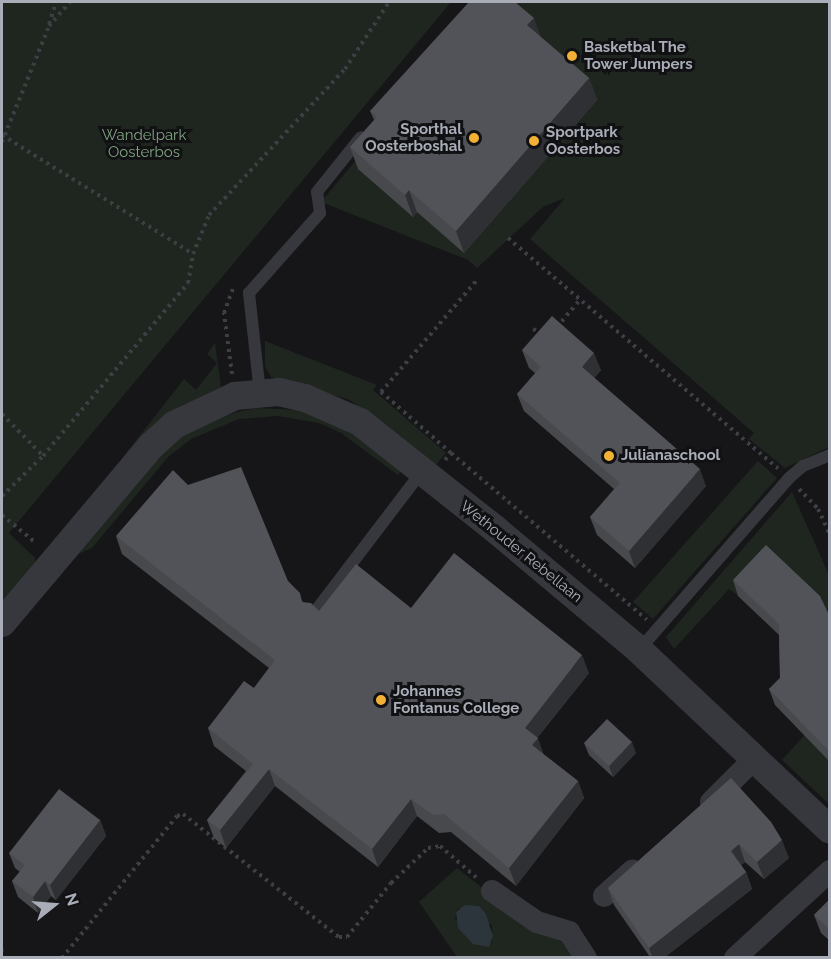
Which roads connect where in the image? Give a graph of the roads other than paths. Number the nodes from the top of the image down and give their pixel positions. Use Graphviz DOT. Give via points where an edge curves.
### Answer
graph roads {
  1 [pos="367,129"];
  2 [pos="260,393"];
  3 [pos="830,455"];
  4 [pos="426,475"];
  5 [pos="314,613"];
  6 [pos="2,622"];
  7 [pos="648,639"];
  8 [pos="755,758"];
  9 [pos="698,815"];
  10 [pos="830,830"];
  11 [pos="647,859"];
  12 [pos="830,871"];
  13 [pos="492,891"];
  14 [pos="604,896"];
  15 [pos="586,957"];
  16 [pos="735,957"];
  1 -- 2 [label="lane" via="317,192 320,213 249,293"];
  2 -- 4 [label="street, Wethouder Rebellaan" via="279,392 336,409 360,422"];
  2 -- 6 [label="street, Wethouder Rebellaan" via="235,396 202,409 151,446"];
  3 -- 7 [label="lane" via="803,466 789,478"];
  4 -- 5 [label="lane"];
  4 -- 7 [label="street, Wethouder Rebellaan"];
  7 -- 8 [label="street, Wethouder Rebellaan"];
  8 -- 9 [label="street"];
  8 -- 10 [label="street, Wethouder Rebellaan"];
  11 -- 14 [label="street"];
  12 -- 16 [label="street"];
  13 -- 15 [label="street" via="537,922 569,932"];
}
